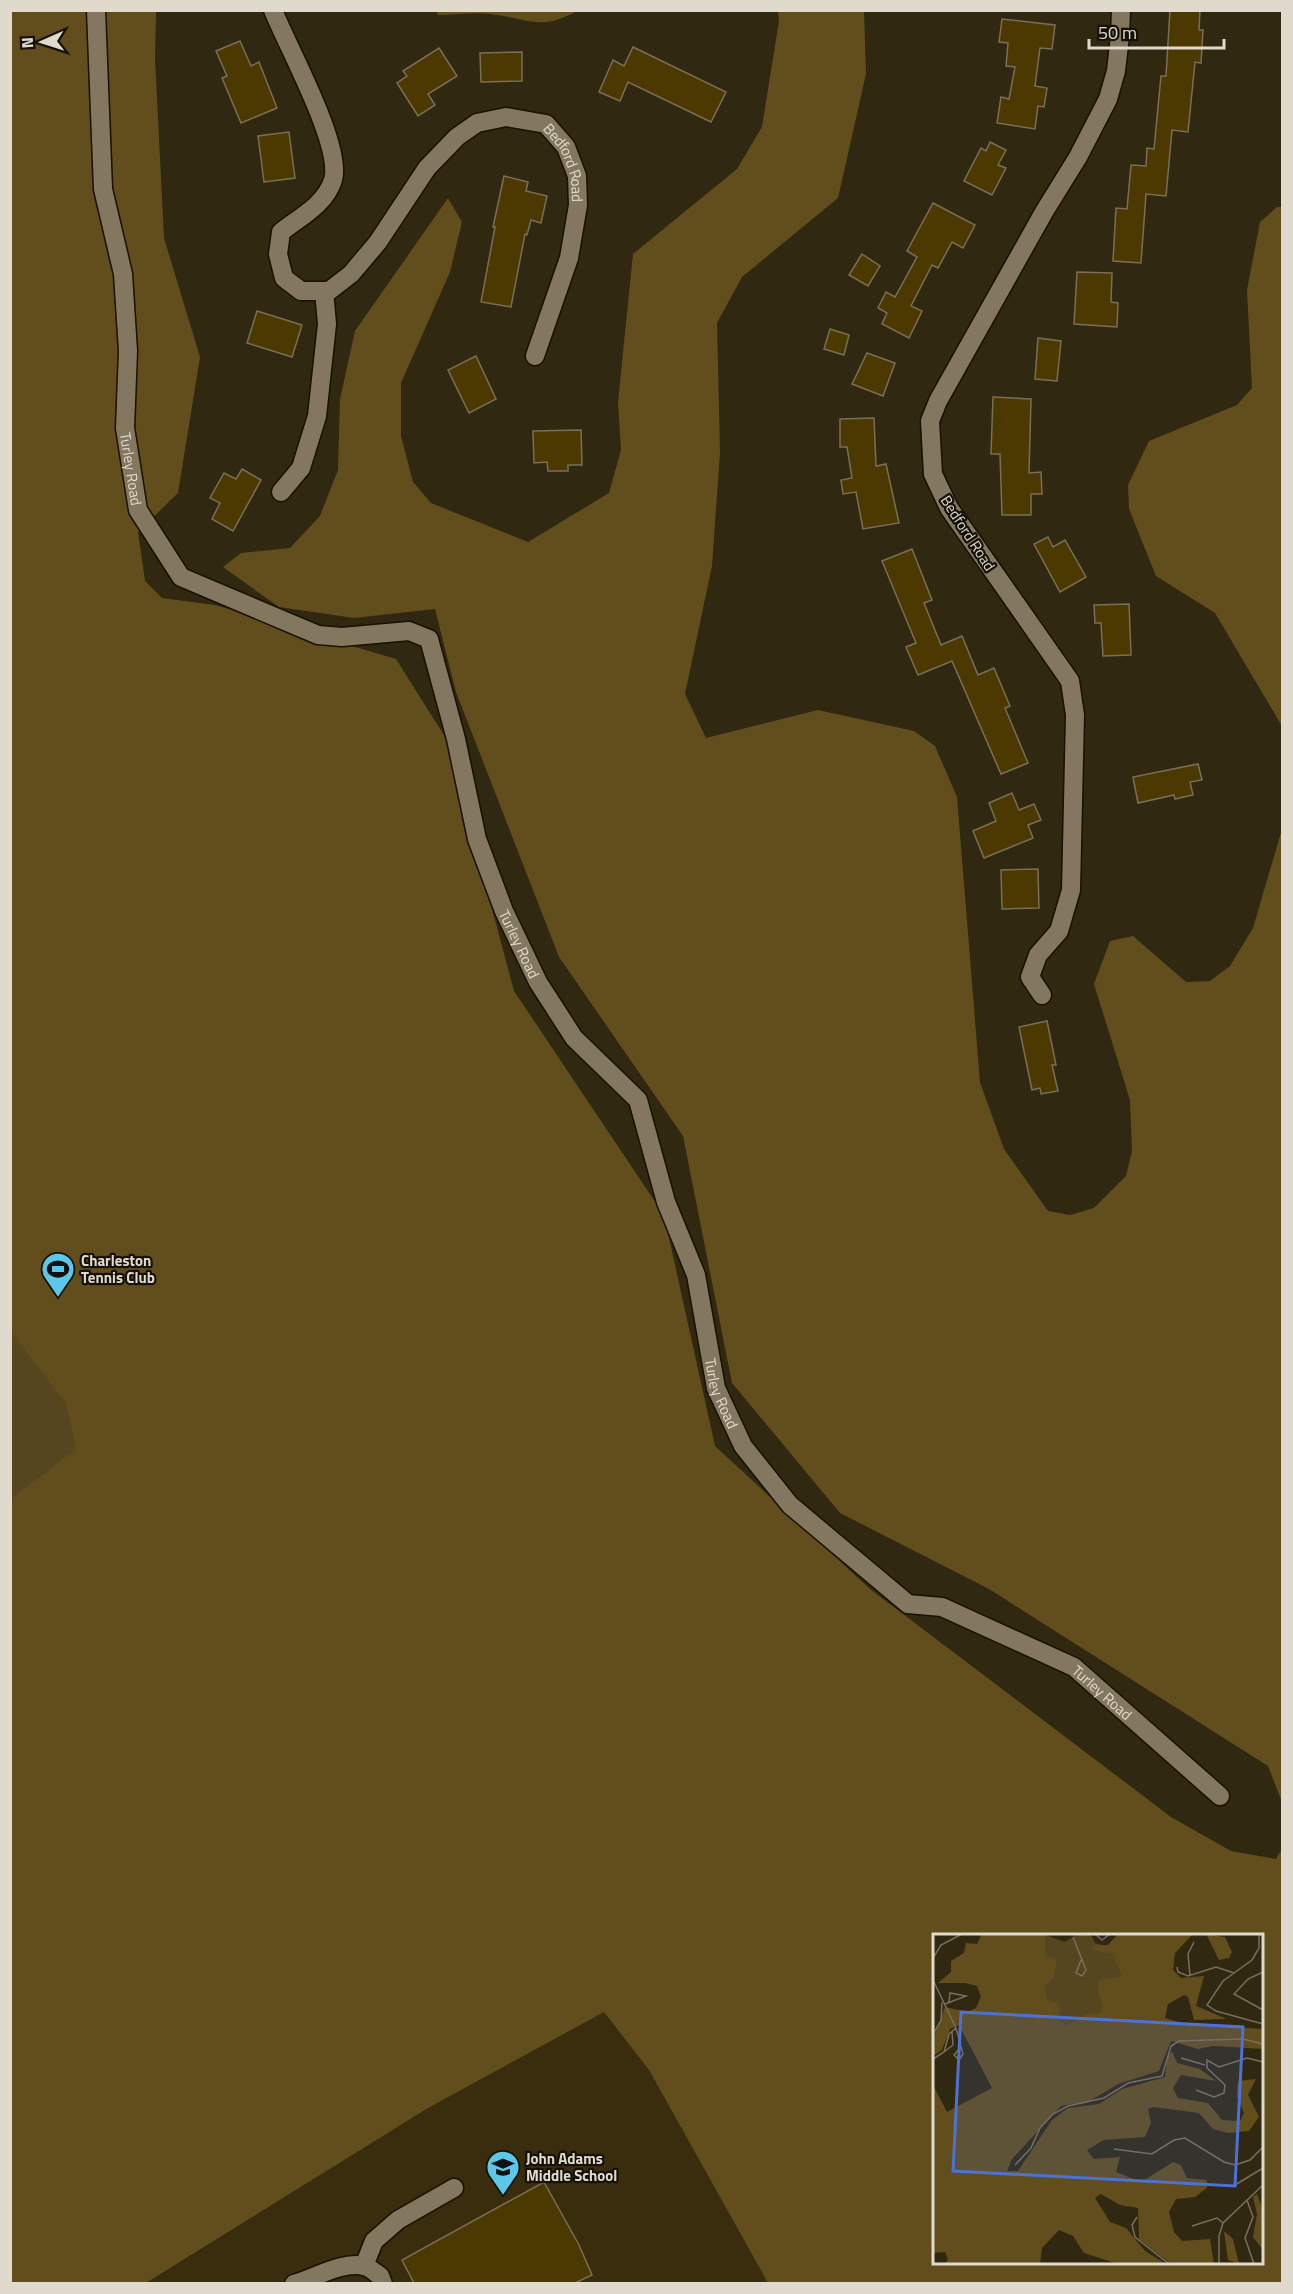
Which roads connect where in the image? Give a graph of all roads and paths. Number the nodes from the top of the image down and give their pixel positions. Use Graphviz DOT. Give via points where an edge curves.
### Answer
graph roads {
  1 [pos="96,10"];
  2 [pos="273,10"];
  3 [pos="1121,10"];
  4 [pos="324,291"];
  5 [pos="535,356"];
  6 [pos="281,492"];
  7 [pos="1042,995"];
  8 [pos="1220,1796"];
  9 [pos="454,2187"];
  10 [pos="364,2266"];
  11 [pos="294,2283"];
  12 [pos="383,2283"];
  1 -- 8 [label="street, Turley Road" via="103,189 123,274 128,351 125,428 138,510 181,577 318,635 342,637 409,631 429,639 477,839 504,911 538,982 574,1038 638,1100 666,1202 696,1275 716,1388 743,1446 790,1505 908,1604 942,1607 1074,1667"];
  2 -- 4 [label="street" via="331,145 333,179 314,209 281,232 278,254 284,278 301,291"];
  3 -- 7 [label="street, Bedford Road" via="1116,71 1108,99 938,401 930,422 933,474 949,508 1070,681 1075,715 1071,890 1059,932 1038,955 1030,977"];
  4 -- 5 [label="street, Bedford Road" via="351,274 378,242 427,168 458,137 477,123 506,117 546,124 566,147 577,176 578,205 569,258"];
  4 -- 6 [label="street" via="327,324 317,416 301,468"];
  9 -- 10 [label="street" via="398,2220 375,2241"];
  10 -- 11 [label="street" via="335,2268"];
  10 -- 12 [label="street" via="380,2276"];
}
